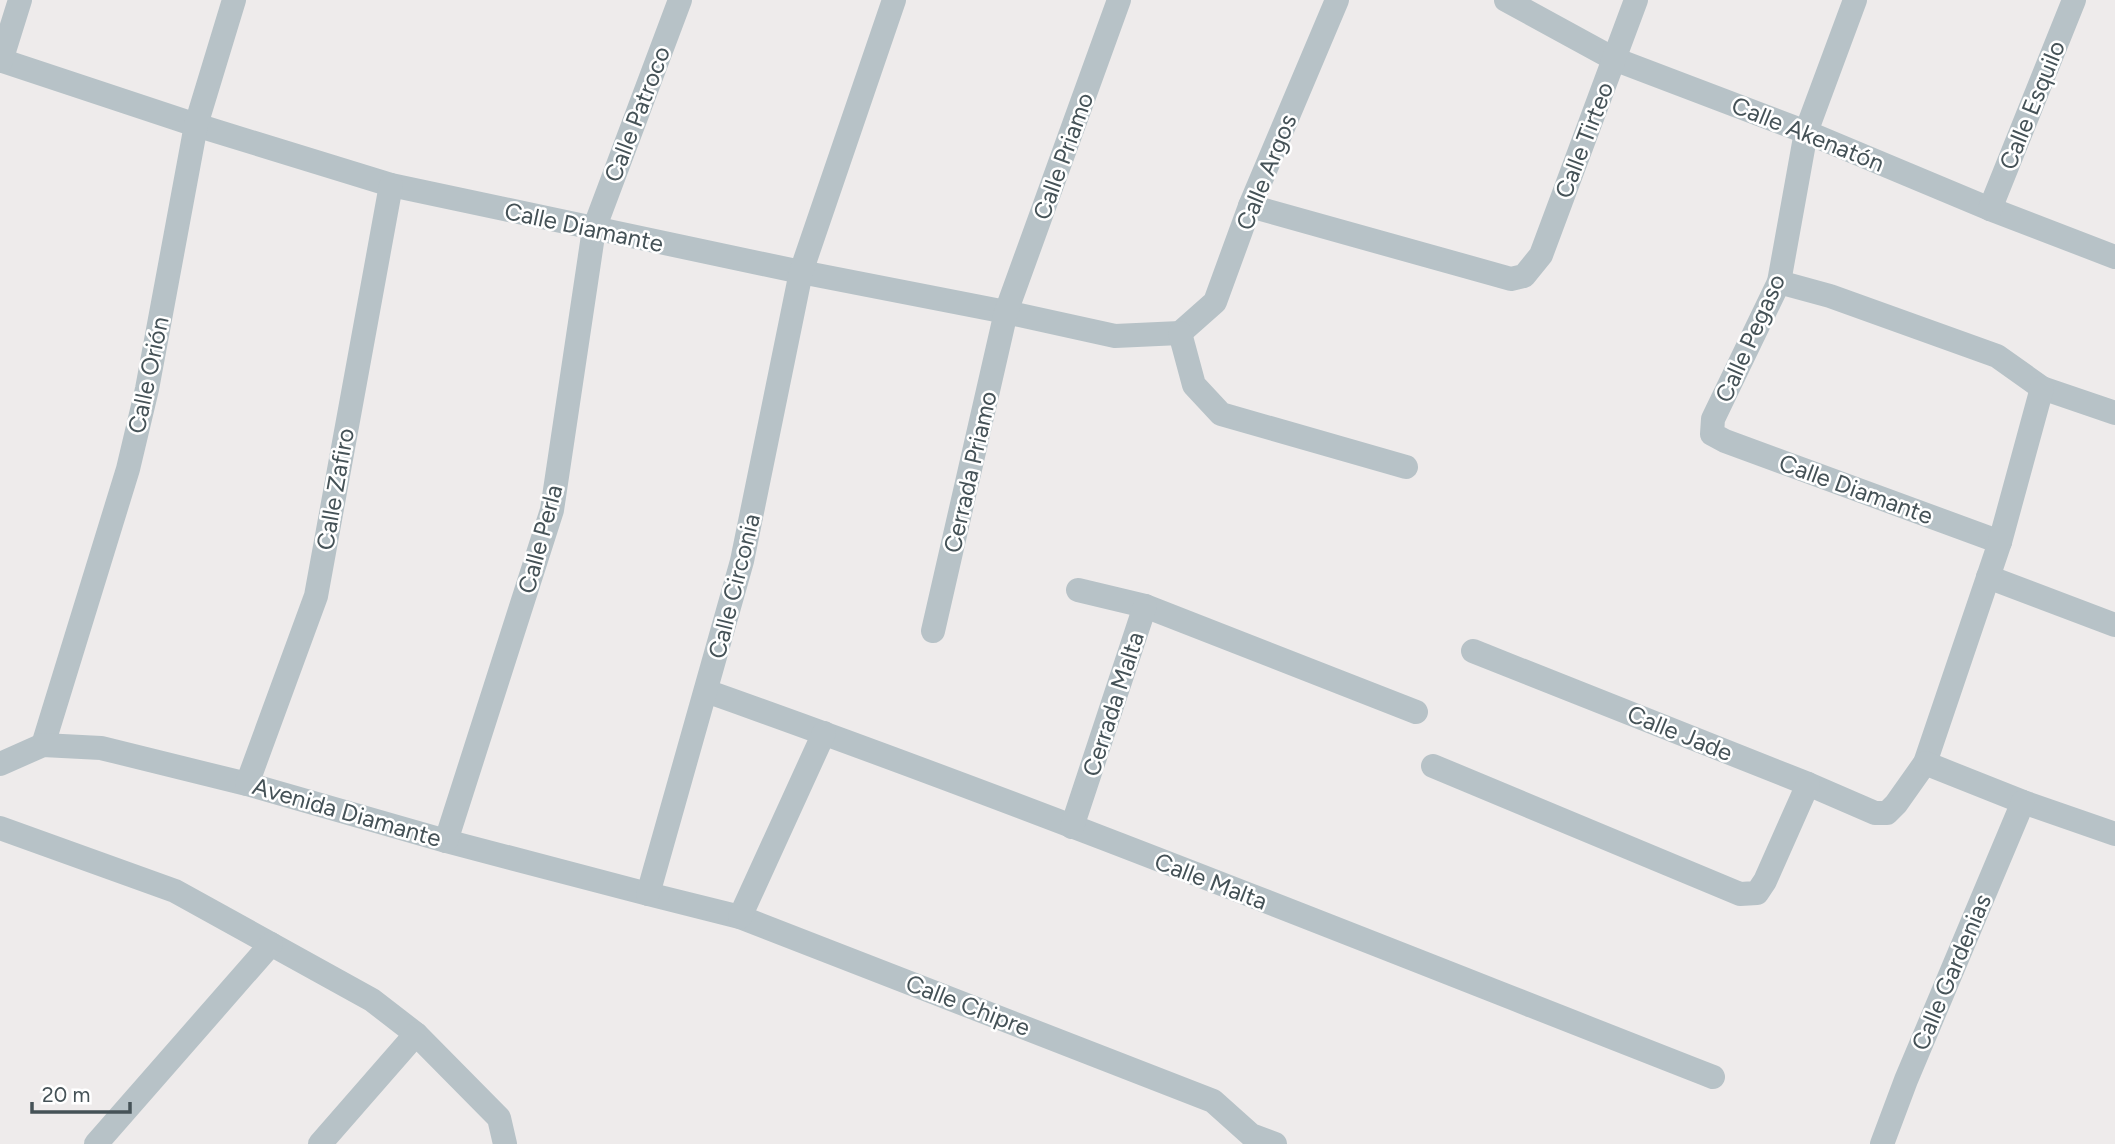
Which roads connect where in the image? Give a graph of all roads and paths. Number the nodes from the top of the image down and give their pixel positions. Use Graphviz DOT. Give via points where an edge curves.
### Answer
graph roads {
  1 [pos="20,0"];
  2 [pos="234,0"];
  3 [pos="680,0"];
  4 [pos="894,0"];
  5 [pos="1119,0"];
  6 [pos="1337,0"];
  7 [pos="1506,0"];
  8 [pos="1636,0"];
  9 [pos="1855,0"];
  10 [pos="2074,0"];
  11 [pos="1614,59"];
  12 [pos="0,60"];
  13 [pos="196,125"];
  14 [pos="1806,132"];
  15 [pos="391,186"];
  16 [pos="1250,206"];
  17 [pos="1990,209"];
  18 [pos="594,229"];
  19 [pos="2115,257"];
  20 [pos="801,272"];
  21 [pos="1779,282"];
  22 [pos="1006,312"];
  23 [pos="1180,333"];
  24 [pos="2042,388"];
  25 [pos="2115,413"];
  26 [pos="1712,434"];
  27 [pos="1406,467"];
  28 [pos="2000,542"];
  29 [pos="1987,577"];
  30 [pos="1078,590"];
  31 [pos="1145,607"];
  32 [pos="2115,625"];
  33 [pos="933,631"];
  34 [pos="1473,650"];
  35 [pos="706,691"];
  36 [pos="1416,712"];
  37 [pos="824,733"];
  38 [pos="43,745"];
  39 [pos="1925,763"];
  40 [pos="0,764"];
  41 [pos="1433,766"];
  42 [pos="247,784"];
  43 [pos="1808,784"];
  44 [pos="2022,802"];
  45 [pos="1072,827"];
  46 [pos="0,828"];
  47 [pos="2115,834"];
  48 [pos="446,841"];
  49 [pos="648,894"];
  50 [pos="740,917"];
  51 [pos="271,944"];
  52 [pos="416,1034"];
  53 [pos="1713,1077"];
  54 [pos="1249,1139"];
  55 [pos="96,1144"];
  56 [pos="320,1144"];
  57 [pos="505,1144"];
  58 [pos="1275,1144"];
  59 [pos="1882,1144"];
  1 -- 12 [label="street"];
  2 -- 13 [label="street, Calle Orión"];
  3 -- 18 [label="street, Calle Patroco"];
  4 -- 20 [label="street, Calle Circonia"];
  5 -- 22 [label="street, Calle Priamo"];
  6 -- 16 [label="street, Calle Argos"];
  7 -- 11 [label="street, Calle Akenatón"];
  8 -- 11 [label="street, Calle Tirteo"];
  9 -- 14 [label="street, Calle Pegaso"];
  10 -- 17 [label="street, Calle Esquilo"];
  11 -- 14 [label="street, Calle Akenatón"];
  11 -- 16 [label="street, Calle Tirteo" via="1541,255 1524,276 1511,279"];
  12 -- 13 [label="street, Calle Diamante"];
  13 -- 15 [label="street, Calle Diamante"];
  13 -- 38 [label="street, Calle Orión" via="128,469"];
  14 -- 17 [label="street, Calle Akenatón"];
  14 -- 21 [label="street, Calle Pegaso"];
  15 -- 18 [label="street, Calle Diamante"];
  15 -- 42 [label="street, Calle Zafiro" via="316,596"];
  16 -- 23 [label="street, Calle Argos" via="1215,302"];
  17 -- 19 [label="street, Calle Akenatón"];
  18 -- 20 [label="street, Calle Diamante"];
  18 -- 48 [label="street, Calle Perla" via="552,510"];
  20 -- 22 [label="street, Calle Diamante"];
  20 -- 35 [label="street, Calle Circonia" via="743,561"];
  21 -- 24 [label="street" via="1997,356"];
  21 -- 26 [label="street, Calle Pegaso" via="1713,419"];
  22 -- 23 [label="street, Calle Diamante" via="1115,336"];
  22 -- 33 [label="street, Cerrada Priamo"];
  23 -- 27 [label="street" via="1194,385 1221,414"];
  24 -- 25 [label="street"];
  24 -- 28 [label="street"];
  26 -- 28 [label="street, Calle Diamante"];
  28 -- 29 [label="street"];
  29 -- 32 [label="street"];
  29 -- 39 [label="street"];
  30 -- 31 [label="street, Cerrada Malta"];
  31 -- 36 [label="street"];
  31 -- 45 [label="street, Cerrada Malta"];
  34 -- 43 [label="street, Calle Jade"];
  35 -- 37 [label="street, Calle Malta"];
  35 -- 49 [label="street, Calle Circonia"];
  37 -- 45 [label="street, Calle Malta"];
  37 -- 50 [label="street"];
  38 -- 40 [label="street"];
  38 -- 42 [label="street, Avenida Diamante" via="101,748"];
  39 -- 43 [label="street, Calle Jade" via="1887,813 1875,813"];
  39 -- 44 [label="street"];
  41 -- 43 [label="street" via="1740,894 1757,893 1765,881"];
  42 -- 48 [label="street, Avenida Diamante"];
  44 -- 47 [label="street"];
  44 -- 59 [label="street, Calle Gardenias"];
  45 -- 53 [label="street, Calle Malta"];
  46 -- 51 [label="street" via="175,891"];
  48 -- 49 [label="street, Avenida Diamante"];
  49 -- 50 [label="street, Calle Chipre"];
  50 -- 54 [label="street, Calle Chipre" via="1213,1101"];
  51 -- 52 [label="street" via="372,1000"];
  51 -- 55 [label="street"];
  52 -- 56 [label="street"];
  52 -- 57 [label="street" via="499,1118"];
  54 -- 58 [label="street, Calle Chipre"];
}
